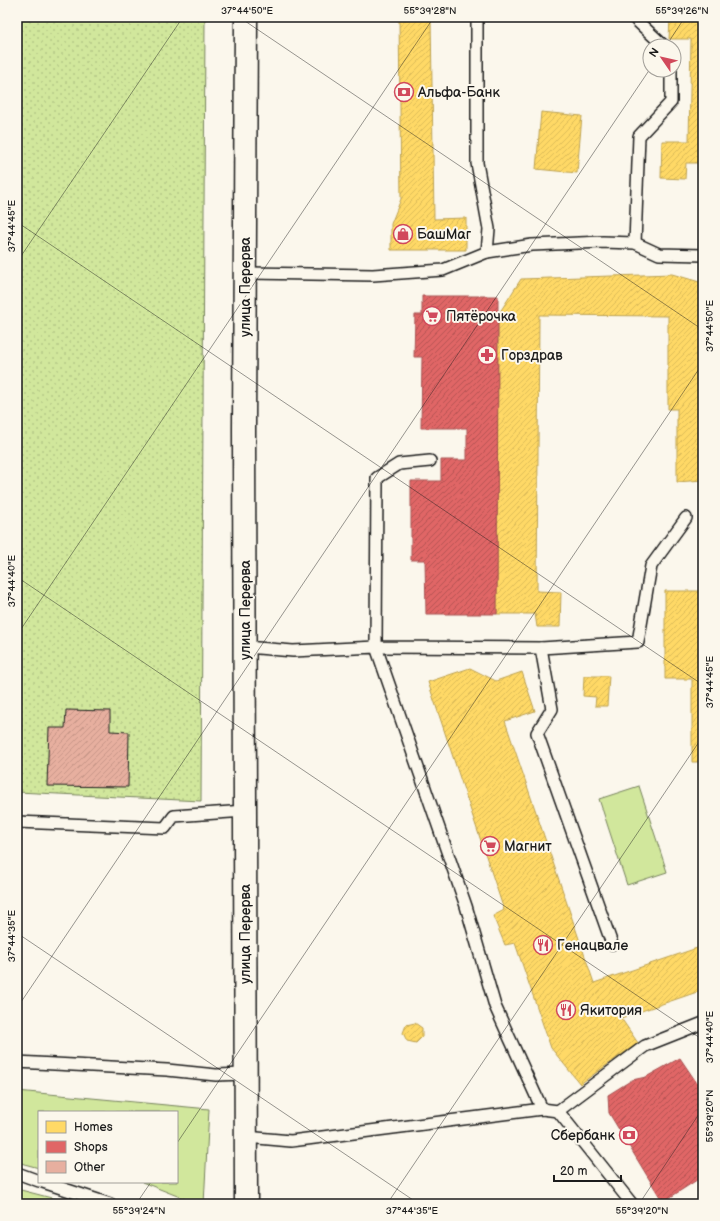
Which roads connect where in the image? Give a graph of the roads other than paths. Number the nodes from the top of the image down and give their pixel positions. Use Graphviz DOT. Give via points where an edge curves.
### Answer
graph roads {
  1 [pos="246,17"];
  2 [pos="477,17"];
  3 [pos="636,17"];
  4 [pos="655,38"];
  5 [pos="671,78"];
  6 [pos="635,243"];
  7 [pos="487,252"];
  8 [pos="703,255"];
  9 [pos="245,273"];
  10 [pos="430,461"];
  11 [pos="686,518"];
  12 [pos="376,647"];
  13 [pos="245,648"];
  14 [pos="541,648"];
  15 [pos="245,811"];
  16 [pos="17,822"];
  17 [pos="612,944"];
  18 [pos="703,1023"];
  19 [pos="17,1062"];
  20 [pos="246,1074"];
  21 [pos="542,1109"];
  22 [pos="558,1111"];
  23 [pos="245,1137"];
  24 [pos="17,1173"];
  25 [pos="38,1181"];
  26 [pos="46,1183"];
  27 [pos="110,1204"];
  28 [pos="246,1204"];
  29 [pos="632,1204"];
  1 -- 9 [label="main road, улица Перерва"];
  2 -- 7 [label="lane" via="477,163 489,229"];
  3 -- 4 [label="lane" via="636,20"];
  5 -- 6 [label="lane" via="671,102 639,136"];
  6 -- 7 [label="lane" via="532,245"];
  6 -- 8 [label="lane" via="659,254"];
  7 -- 9 [label="lane" via="443,270 373,275"];
  9 -- 13 [label="main road, улица Перерва"];
  10 -- 12 [label="lane" via="399,464 377,478"];
  11 -- 14 [label="lane" via="652,566 638,642"];
  12 -- 13 [label="lane" via="293,651"];
  12 -- 14 [label="lane"];
  12 -- 21 [label="lane" via="466,906 495,1006"];
  13 -- 15 [label="main road, улица Перерва"];
  14 -- 17 [label="lane" via="552,709 537,733"];
  15 -- 16 [label="lane" via="174,816 165,828"];
  15 -- 20 [label="main road, улица Перерва"];
  18 -- 22 [label="lane" via="645,1046"];
  19 -- 20 [label="lane" via="216,1075"];
  20 -- 23 [label="main road, улица Перерва"];
  21 -- 22 [label="lane"];
  21 -- 23 [label="lane" via="291,1141"];
  22 -- 29 [label="lane"];
  23 -- 28 [label="main road, улица Перерва"];
  24 -- 25 [label="lane"];
  26 -- 27 [label="lane"];
}
